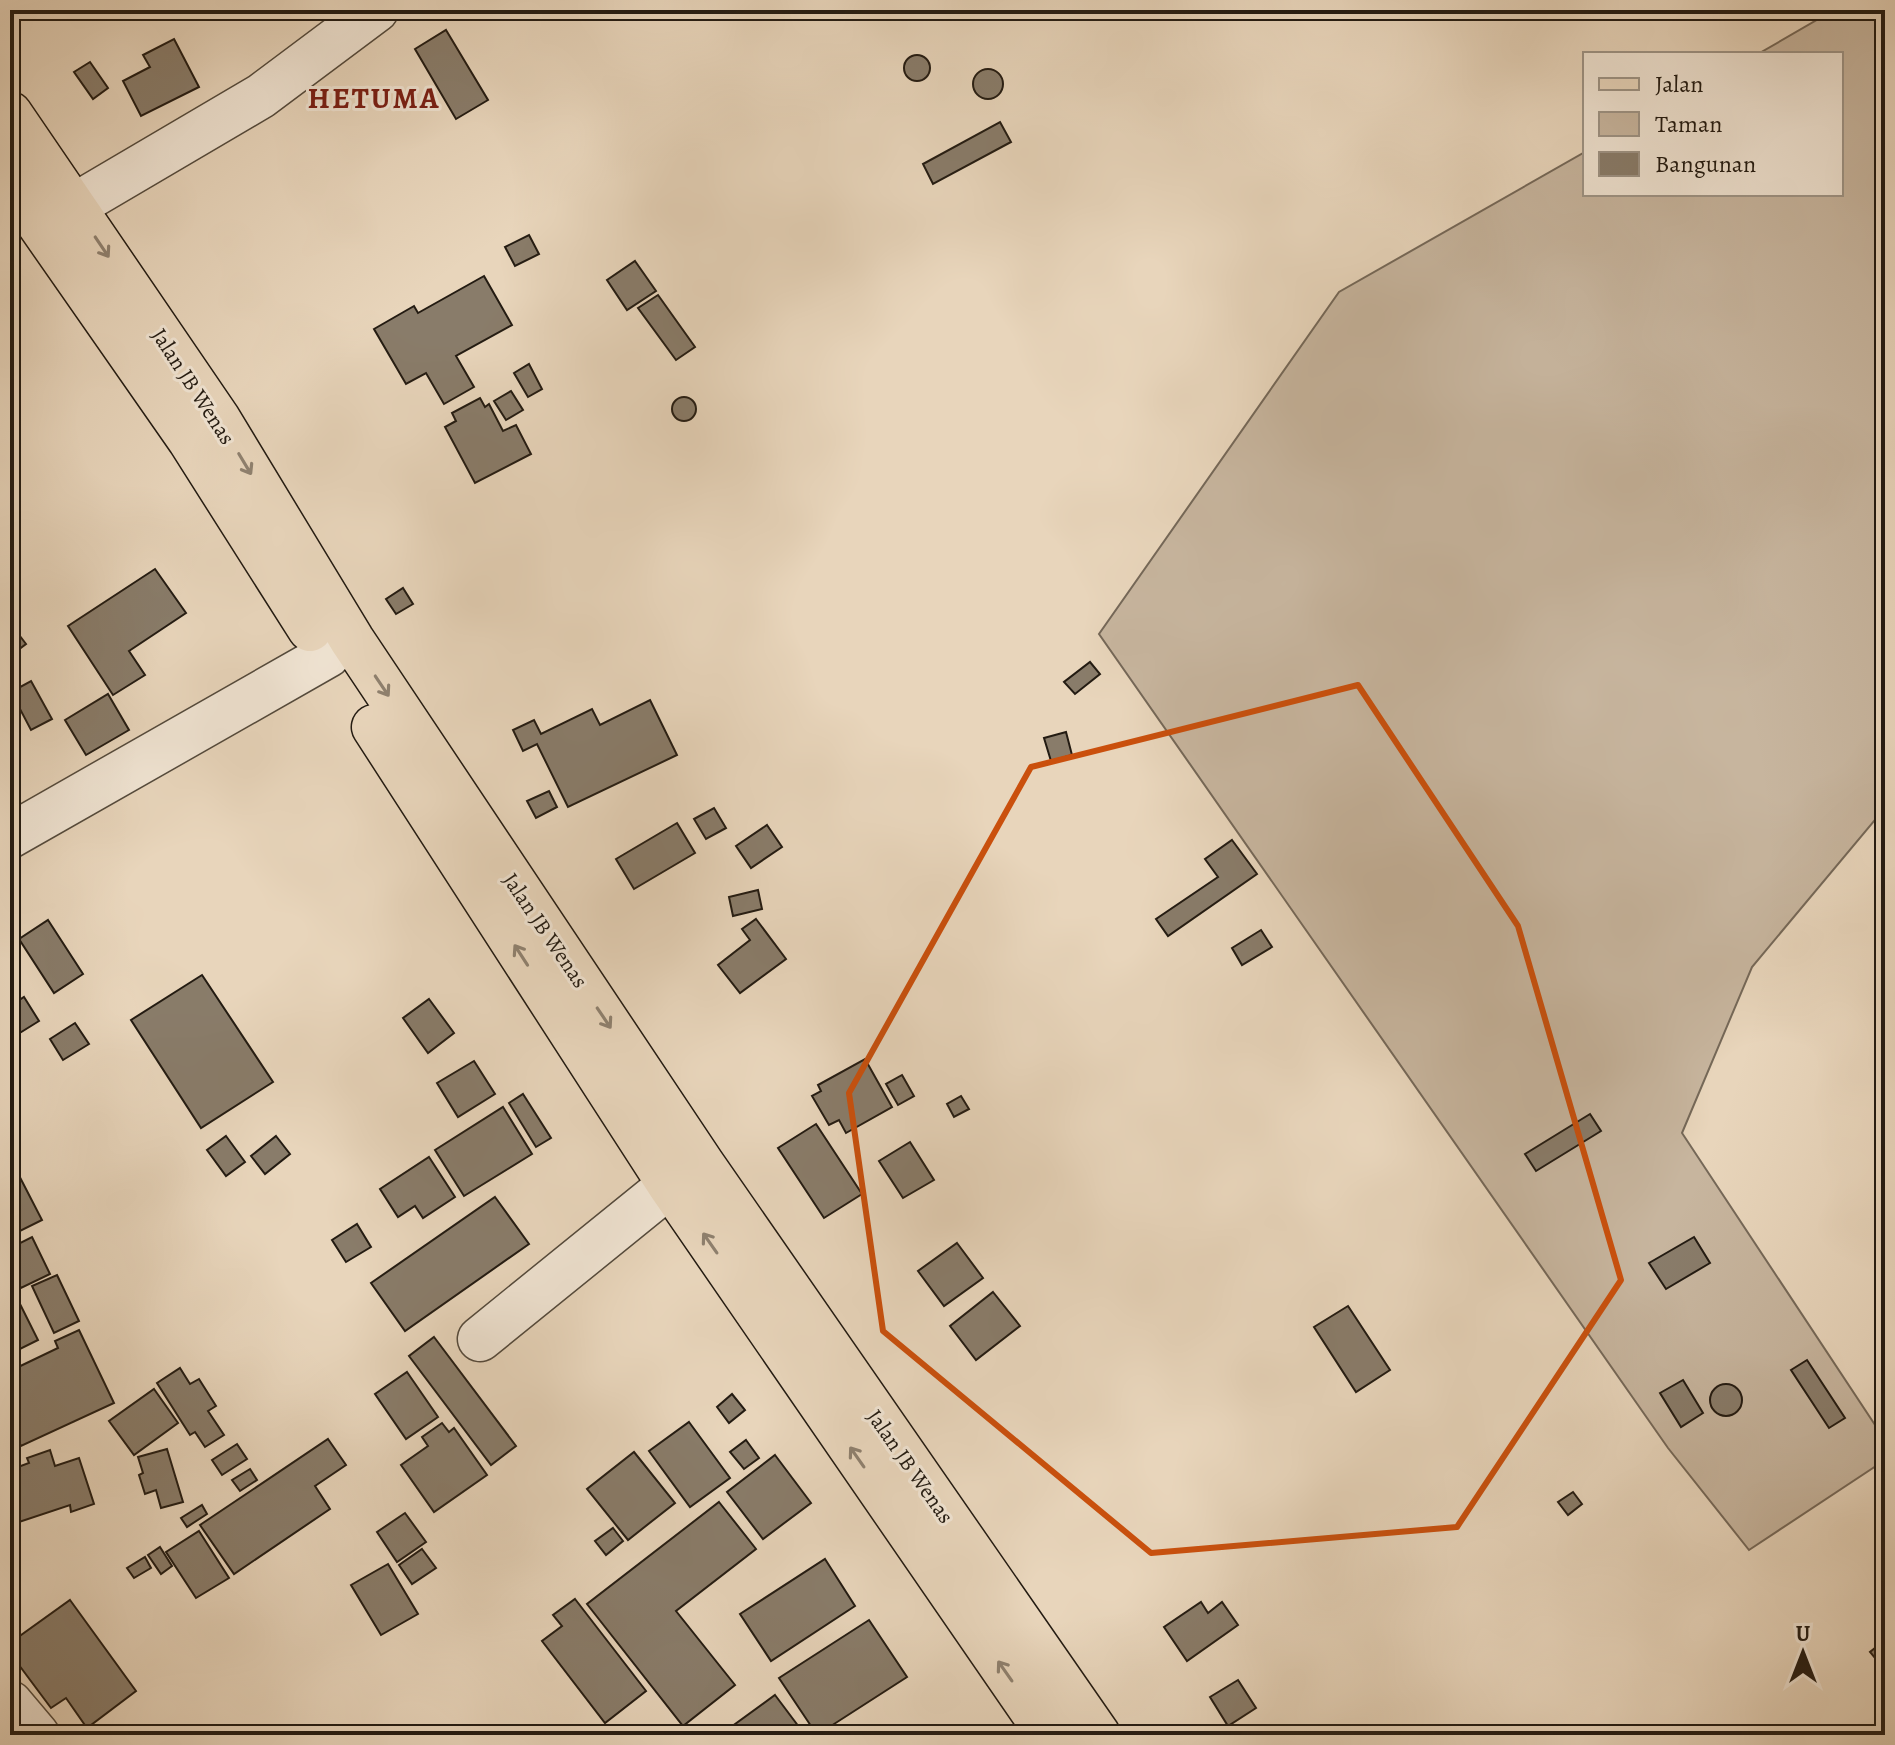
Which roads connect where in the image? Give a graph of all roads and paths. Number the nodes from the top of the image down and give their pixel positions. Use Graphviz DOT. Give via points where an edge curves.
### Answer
graph roads {
  1 [pos="376,10"];
  2 [pos="10,114"];
  3 [pos="10,182"];
  4 [pos="59,217"];
  5 [pos="328,655"];
  6 [pos="10,836"];
  7 [pos="686,1174"];
  8 [pos="480,1339"];
  9 [pos="10,1703"];
  10 [pos="37,1735"];
  11 [pos="1049,1735"];
  12 [pos="1098,1735"];
  1 -- 4 [label="street" via="261,96"];
  2 -- 4 [label="main road, Jalan JB Wenas"];
  3 -- 4 [label="main road, Jalan JB Wenas"];
  4 -- 5 [label="main road, Jalan JB Wenas" via="190,440"];
  4 -- 7 [label="main road, Jalan JB Wenas, one-way" via="218,419"];
  5 -- 6 [label="street"];
  7 -- 5 [label="main road, Jalan JB Wenas, one-way"];
  7 -- 8 [label="street"];
  11 -- 7 [label="main road, Jalan JB Wenas, one-way"];
  7 -- 12 [label="main road, Jalan JB Wenas"];
  9 -- 10 [label="street"];
}
